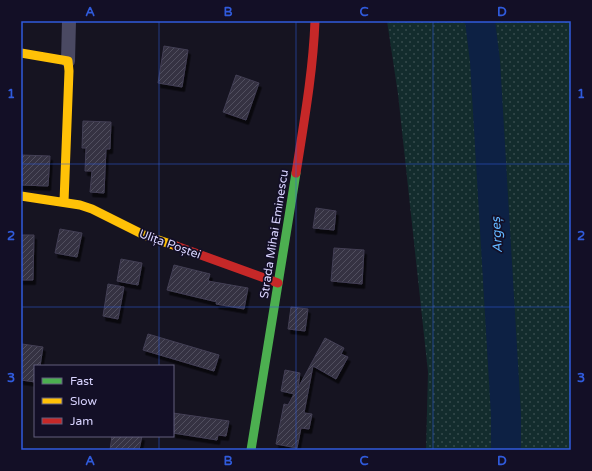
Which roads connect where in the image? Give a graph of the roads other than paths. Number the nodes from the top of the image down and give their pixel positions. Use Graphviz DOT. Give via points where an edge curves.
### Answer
graph roads {
  1 [pos="68,21"];
  2 [pos="315,21"];
  3 [pos="21,53"];
  4 [pos="68,61"];
  5 [pos="21,196"];
  6 [pos="64,202"];
  7 [pos="278,283"];
  8 [pos="251,450"];
  1 -- 4 [label="street"];
  2 -- 7 [label="street, Strada Mihai Eminescu" via="310,85"];
  3 -- 4 [label="street"];
  4 -- 6 [label="street"];
  5 -- 6 [label="street, Ulița Poștei"];
  6 -- 7 [label="street, Ulița Poștei" via="92,209 144,235"];
  7 -- 8 [label="street, Strada Mihai Eminescu"];
}
